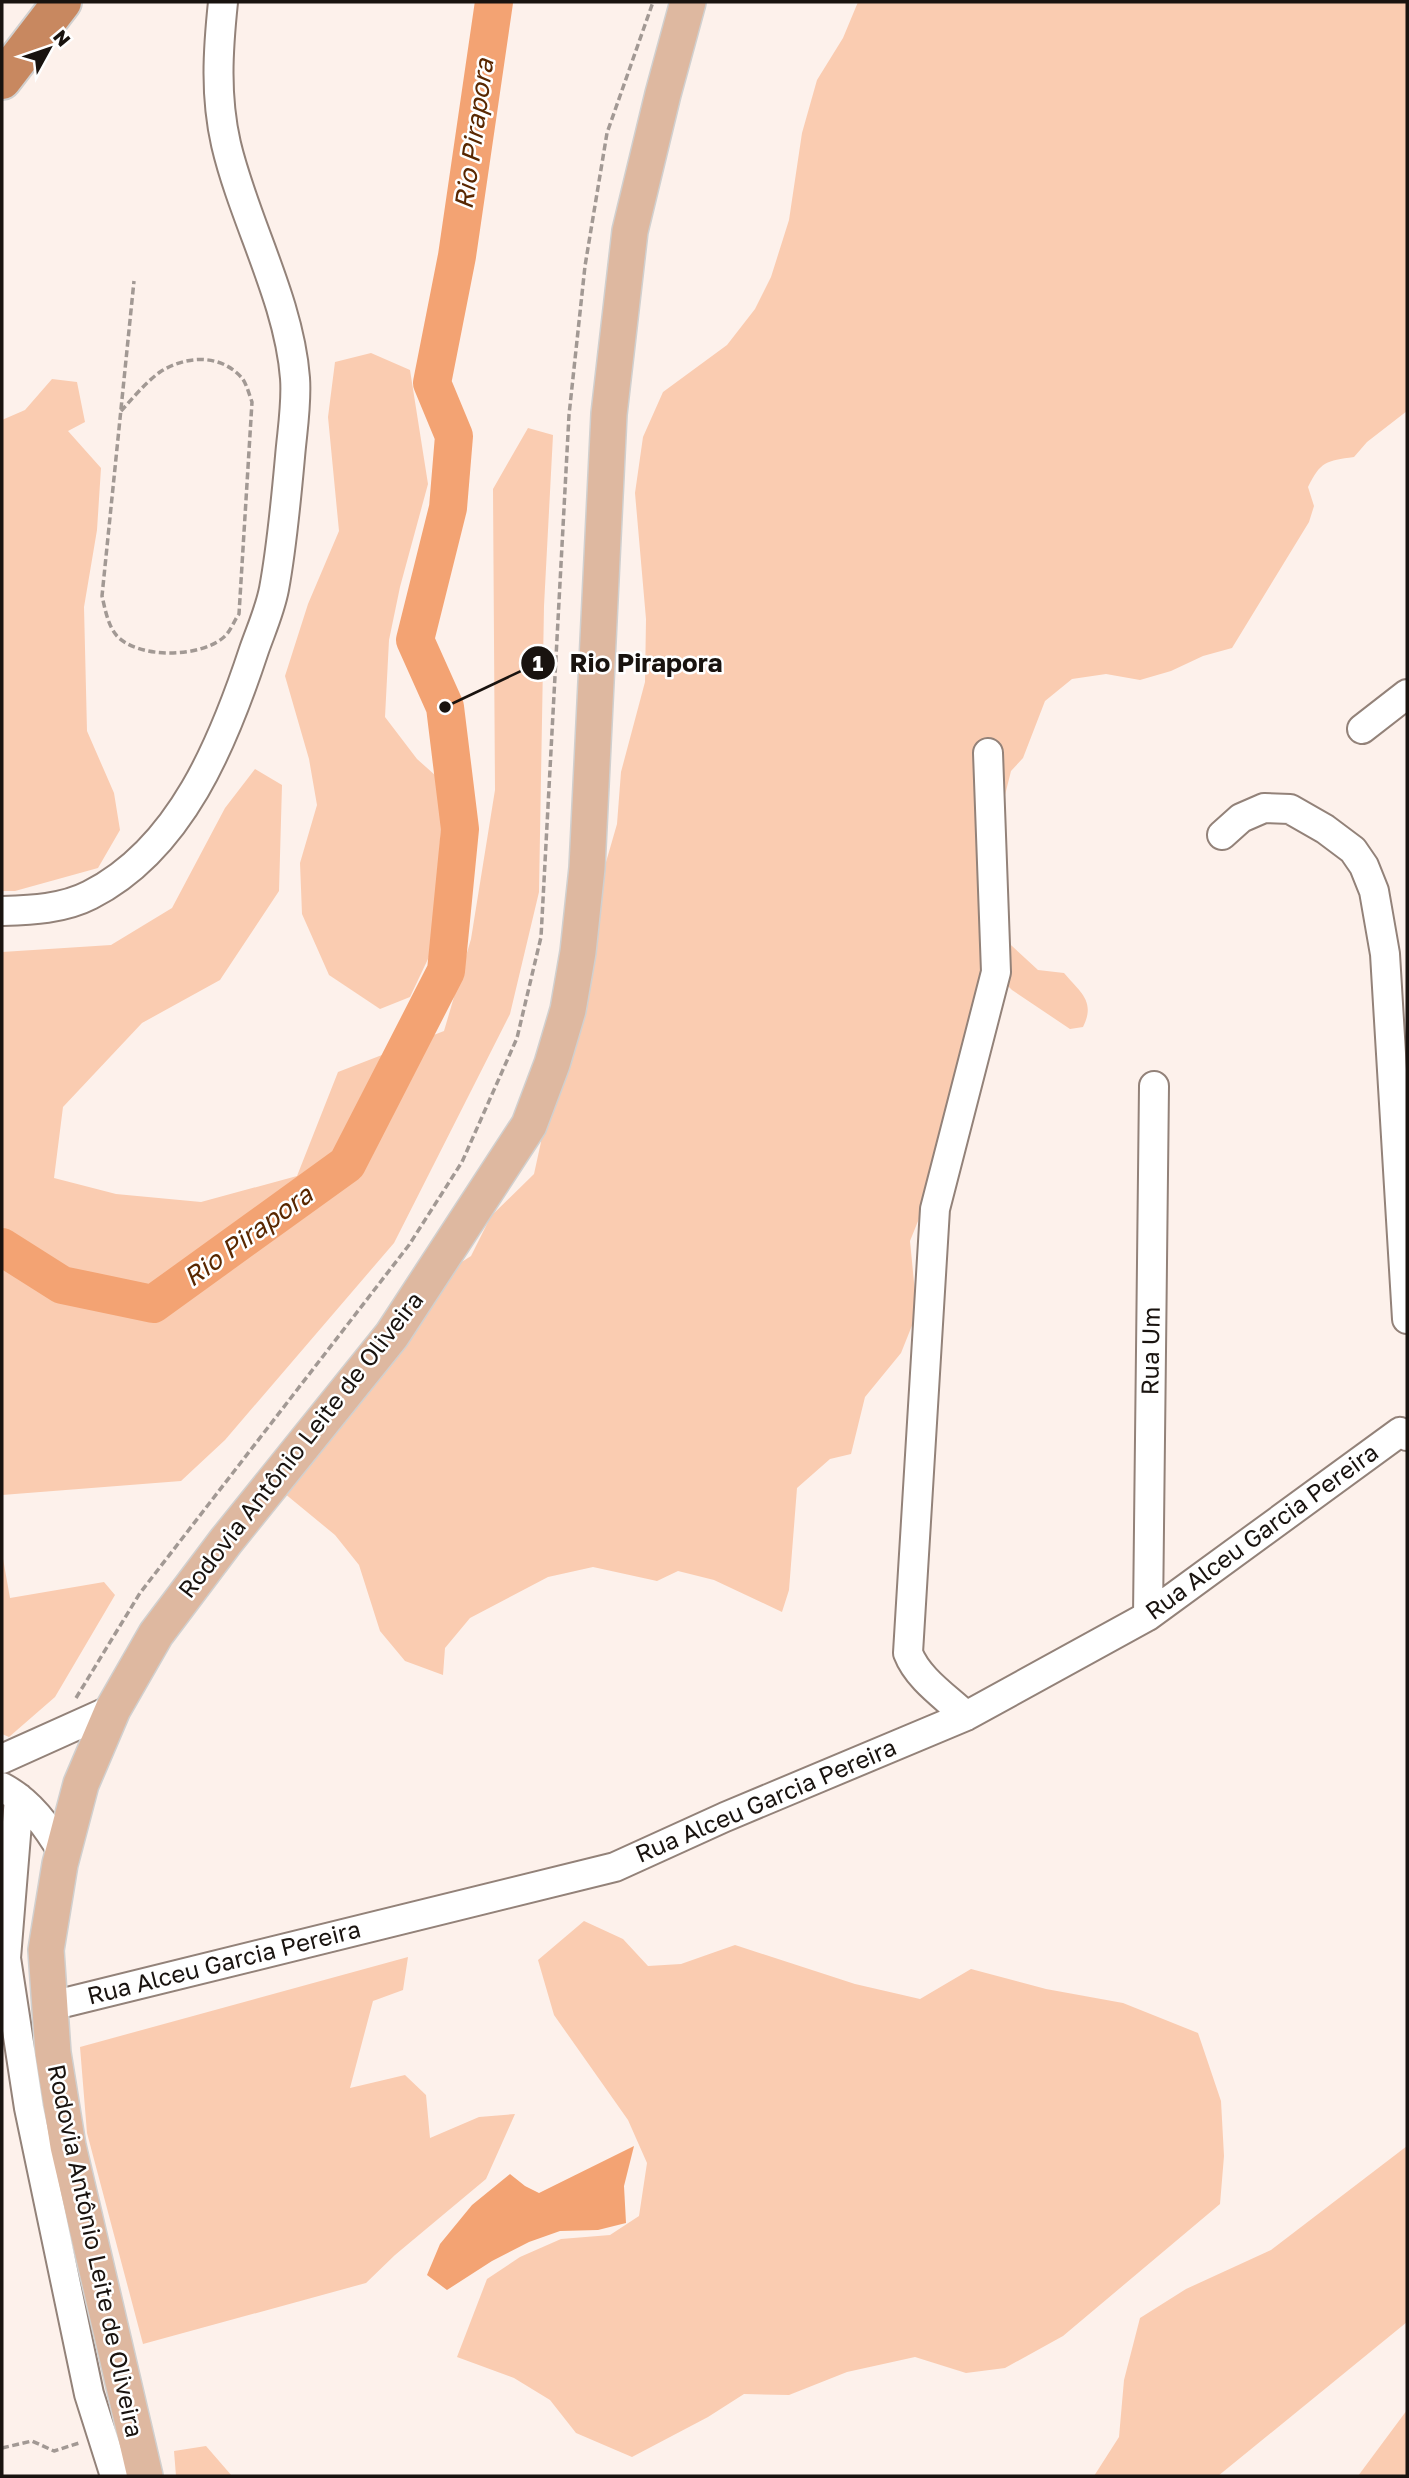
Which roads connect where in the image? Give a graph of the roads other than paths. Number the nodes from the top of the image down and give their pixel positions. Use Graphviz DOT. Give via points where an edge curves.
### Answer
graph roads {
  1 [pos="62,2"];
  2 [pos="223,2"];
  3 [pos="688,2"];
  4 [pos="2,80"];
  5 [pos="1407,694"];
  6 [pos="1362,729"];
  7 [pos="988,753"];
  8 [pos="1222,835"];
  9 [pos="2,911"];
  10 [pos="1154,1086"];
  11 [pos="1407,1319"];
  12 [pos="1405,1432"];
  13 [pos="1148,1616"];
  14 [pos="113,1709"];
  15 [pos="966,1716"];
  16 [pos="2,1759"];
  17 [pos="10,1793"];
  18 [pos="63,1853"];
  19 [pos="51,2007"];
  20 [pos="115,2476"];
  21 [pos="145,2476"];
  1 -- 4 [label="highway"];
  2 -- 9 [label="street" via="217,65 226,145 287,326 295,380 274,592 210,765 164,833 129,868 89,895 44,909"];
  3 -- 14 [label="main road, Rodovia Antônio Leite de Oliveira" via="630,231 609,414 587,868 570,999 552,1065 529,1125 392,1335 156,1634"];
  5 -- 6 [label="street"];
  7 -- 15 [label="street" via="996,972 934,1218 908,1653 920,1674"];
  8 -- 11 [label="street" via="1241,818 1265,808 1290,809 1353,850 1374,891 1385,954"];
  10 -- 13 [label="street, Rua Um"];
  12 -- 13 [label="street, Rua Alceu Garcia Pereira"];
  13 -- 15 [label="street, Rua Alceu Garcia Pereira"];
  14 -- 16 [label="street"];
  14 -- 18 [label="main road, Rodovia Antônio Leite de Oliveira" via="81,1784"];
  15 -- 19 [label="street, Rua Alceu Garcia Pereira" via="615,1867"];
  17 -- 18 [label="street" via="30,1806"];
  17 -- 20 [label="street" via="6,1958 29,2108 89,2394"];
  18 -- 19 [label="main road, Rodovia Antônio Leite de Oliveira" via="46,1950"];
  19 -- 21 [label="main road, Rodovia Antônio Leite de Oliveira" via="53,2053 68,2146"];
}
